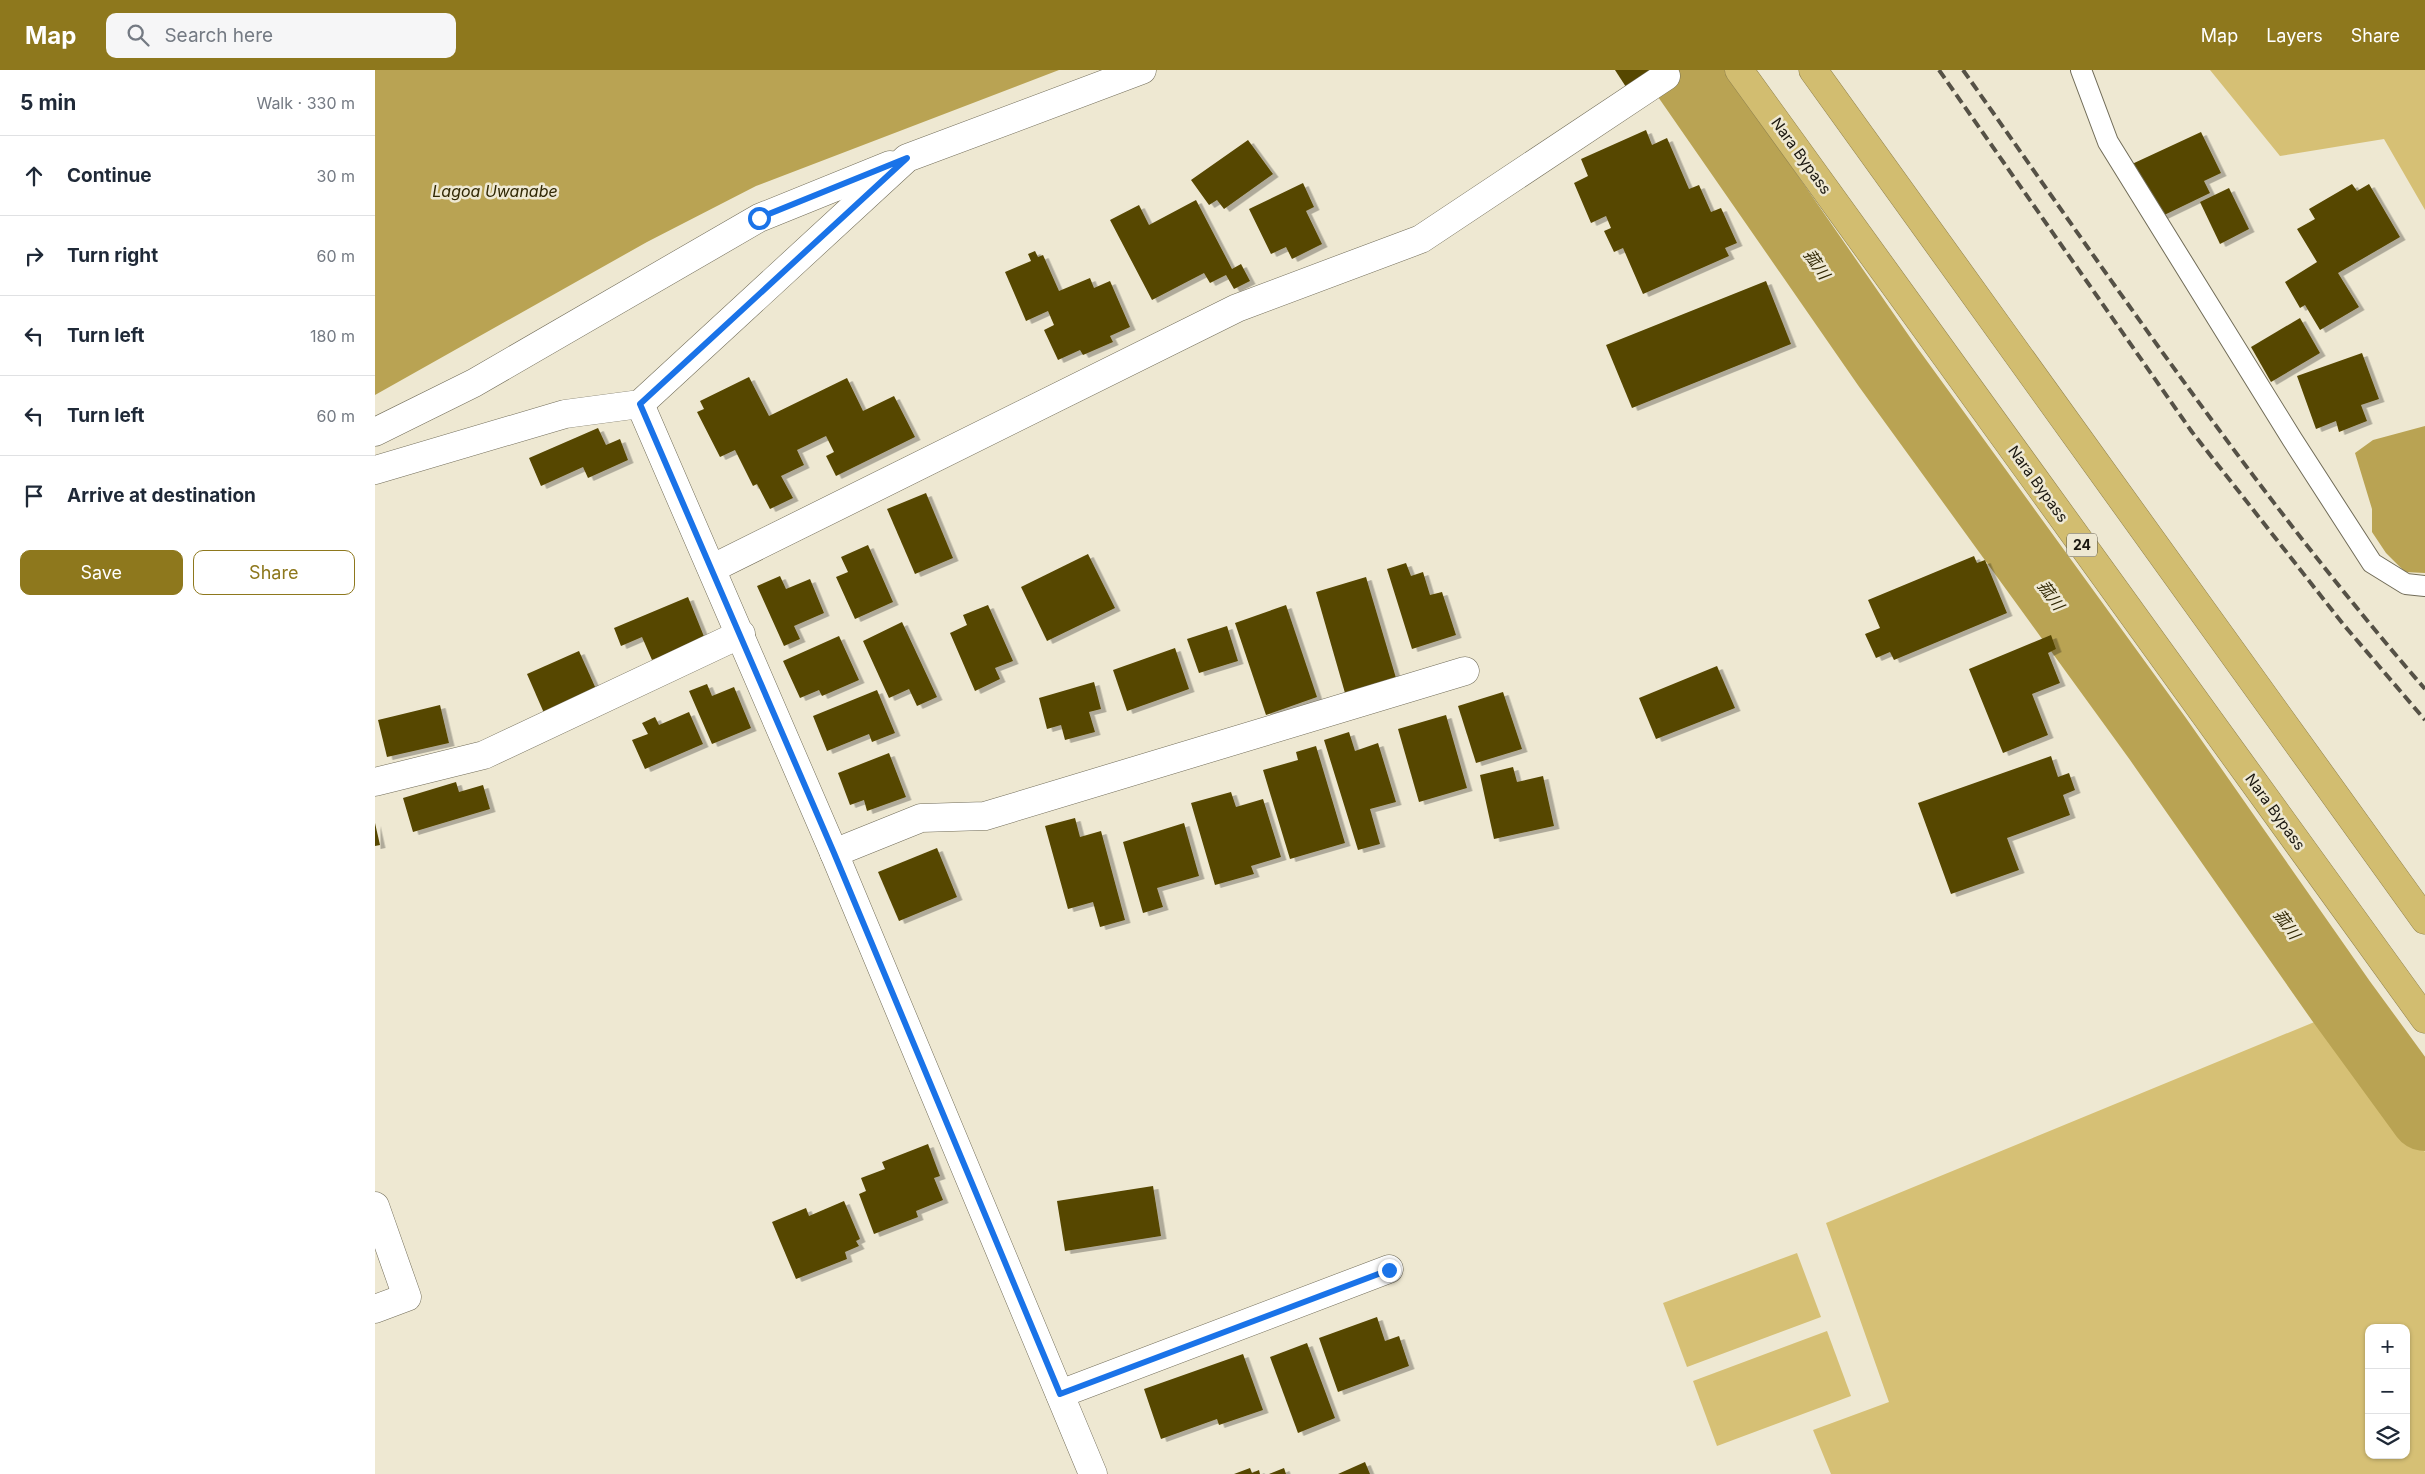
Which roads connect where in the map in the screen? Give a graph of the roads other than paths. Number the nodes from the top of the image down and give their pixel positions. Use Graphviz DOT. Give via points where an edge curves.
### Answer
graph roads {
  1 [pos="1142,70"];
  2 [pos="1739,70"];
  3 [pos="1813,70"];
  4 [pos="2081,70"];
  5 [pos="1666,76"];
  6 [pos="907,158"];
  7 [pos="640,404"];
  8 [pos="375,432"];
  9 [pos="375,470"];
  10 [pos="713,568"];
  11 [pos="2425,586"];
  12 [pos="741,634"];
  13 [pos="1465,671"];
  14 [pos="375,782"];
  15 [pos="834,853"];
  16 [pos="2425,920"];
  17 [pos="2425,1019"];
  18 [pos="375,1206"];
  19 [pos="1389,1270"];
  20 [pos="375,1309"];
  21 [pos="1060,1394"];
  22 [pos="1093,1474"];
  1 -- 6 [label="street"];
  2 -- 17 [label="highway, Nara Bypass / 24"];
  3 -- 16 [label="highway"];
  4 -- 11 [label="lane" via="2108,142 2372,563 2406,584"];
  5 -- 10 [label="street" via="1421,240 1237,308"];
  6 -- 7 [label="street"];
  6 -- 8 [label="street" via="759,218 474,383"];
  7 -- 9 [label="street" via="565,414"];
  7 -- 10 [label="street"];
  10 -- 12 [label="street"];
  12 -- 14 [label="street" via="484,755"];
  12 -- 15 [label="street"];
  13 -- 15 [label="street" via="985,816 921,818"];
  15 -- 21 [label="street"];
  18 -- 20 [label="street" via="407,1297"];
  19 -- 21 [label="street"];
  21 -- 22 [label="street"];
}
